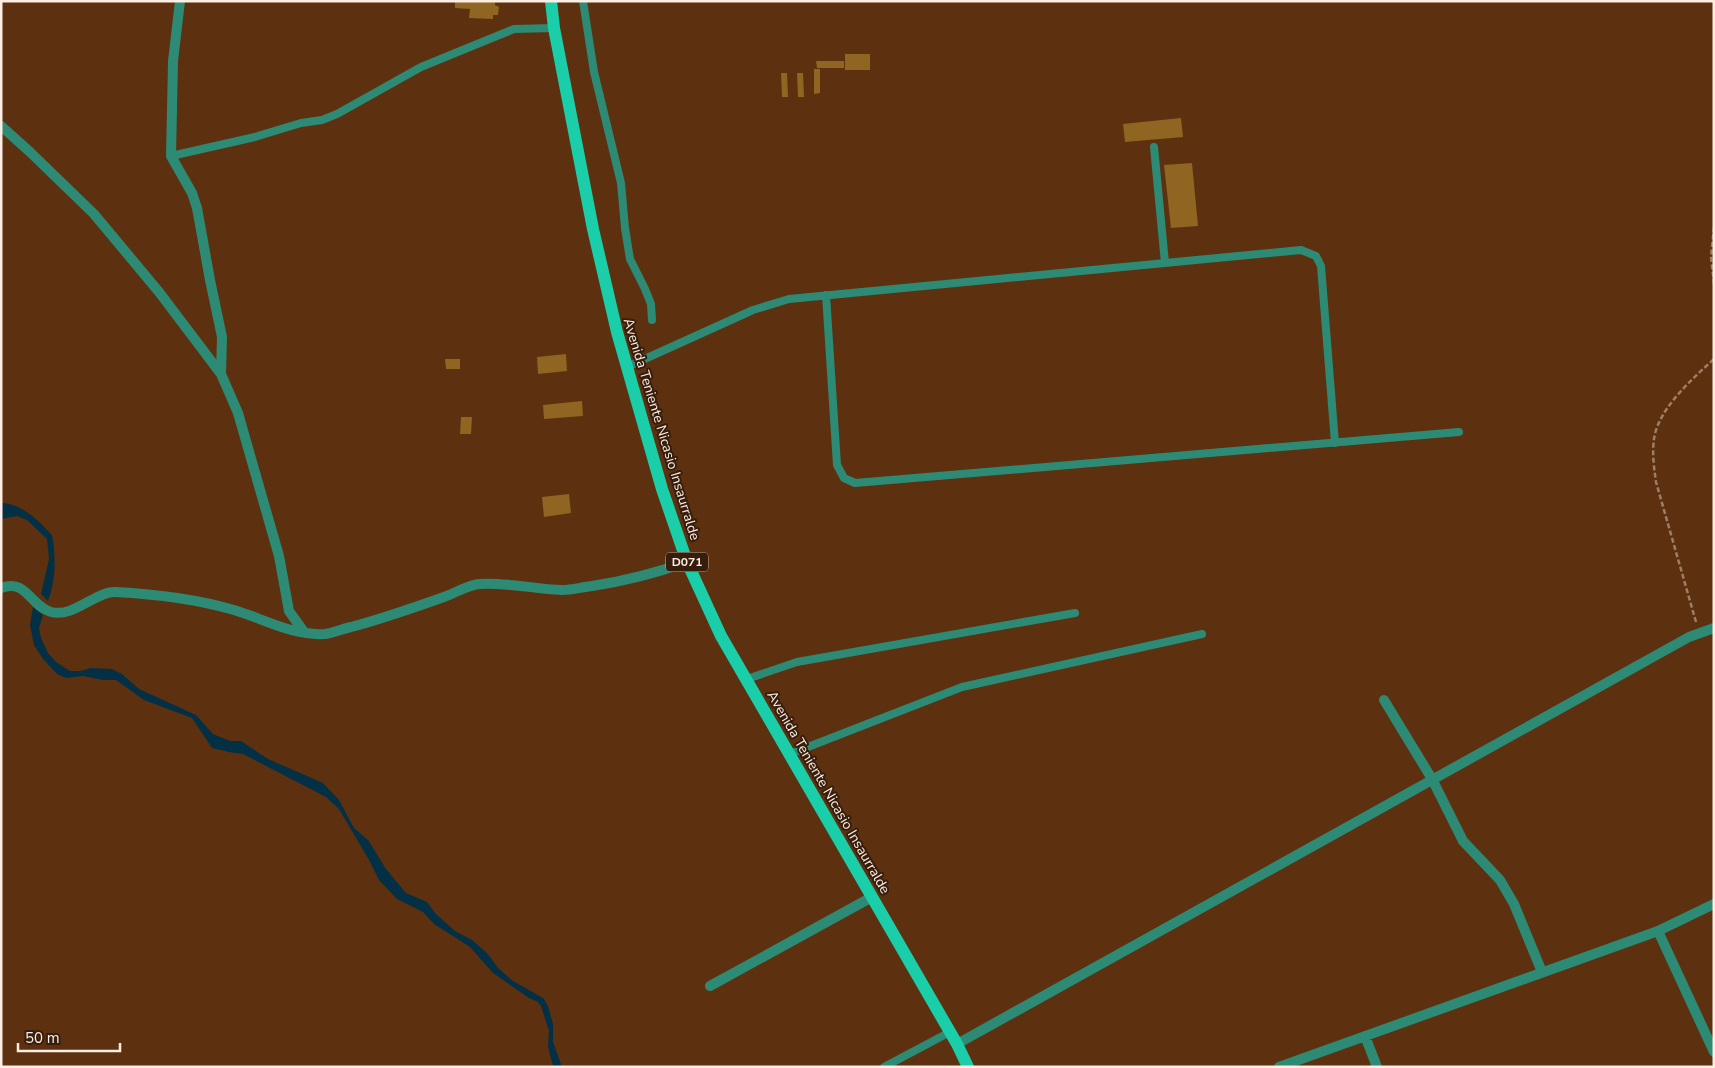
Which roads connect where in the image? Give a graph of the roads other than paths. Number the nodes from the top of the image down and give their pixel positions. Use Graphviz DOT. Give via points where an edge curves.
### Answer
graph roads {
  1 [pos="180,1"];
  2 [pos="551,1"];
  3 [pos="583,1"];
  4 [pos="554,28"];
  5 [pos="1,126"];
  6 [pos="1154,147"];
  7 [pos="171,156"];
  8 [pos="1165,263"];
  9 [pos="826,295"];
  10 [pos="652,320"];
  11 [pos="627,367"];
  12 [pos="222,374"];
  13 [pos="1459,432"];
  14 [pos="1334,443"];
  15 [pos="687,562"];
  16 [pos="4,585"];
  17 [pos="1075,612"];
  18 [pos="1714,628"];
  19 [pos="304,632"];
  20 [pos="1202,634"];
  21 [pos="746,679"];
  22 [pos="1384,700"];
  23 [pos="790,754"];
  24 [pos="1432,780"];
  25 [pos="872,897"];
  26 [pos="1714,904"];
  27 [pos="1658,931"];
  28 [pos="1542,972"];
  29 [pos="710,986"];
  30 [pos="1365,1036"];
  31 [pos="953,1038"];
  32 [pos="1714,1052"];
  33 [pos="884,1067"];
  34 [pos="968,1067"];
  35 [pos="1279,1067"];
  36 [pos="1377,1067"];
  1 -- 7 [label="street" via="173,61"];
  2 -- 4 [label="main road, Avenida Teniente Nicasio Insaurralde / D071"];
  3 -- 10 [label="lane" via="594,72 621,183 630,259 651,304"];
  4 -- 7 [label="lane" via="514,29 421,67 322,120"];
  4 -- 11 [label="main road, Avenida Teniente Nicasio Insaurralde / D071" via="593,229"];
  5 -- 12 [label="street" via="94,214"];
  6 -- 8 [label="lane"];
  7 -- 12 [label="street" via="197,208 222,337"];
  8 -- 9 [label="lane"];
  8 -- 14 [label="lane" via="1301,250 1316,256 1321,266"];
  9 -- 11 [label="lane" via="789,299 753,310"];
  9 -- 14 [label="lane" via="837,465 844,478 855,482"];
  11 -- 15 [label="main road, Avenida Teniente Nicasio Insaurralde / D071"];
  12 -- 19 [label="street" via="238,413 279,556 288,611"];
  13 -- 14 [label="lane"];
  15 -- 19 [label="street" via="624,581 563,590 478,584 368,623 326,634"];
  15 -- 21 [label="main road, Avenida Teniente Nicasio Insaurralde / D071" via="721,636"];
  16 -- 19 [label="street" via="18,586 53,613 64,613 111,592 136,593 235,610"];
  17 -- 21 [label="lane" via="797,662"];
  18 -- 24 [label="street" via="1689,637"];
  20 -- 23 [label="lane" via="962,687"];
  21 -- 23 [label="main road, Avenida Teniente Nicasio Insaurralde / D071"];
  22 -- 24 [label="street"];
  23 -- 25 [label="main road, Avenida Teniente Nicasio Insaurralde / D071"];
  24 -- 28 [label="street" via="1462,841 1505,888"];
  24 -- 31 [label="street"];
  25 -- 29 [label="street"];
  25 -- 31 [label="main road, Avenida Teniente Nicasio Insaurralde / D071"];
  26 -- 27 [label="street"];
  27 -- 28 [label="street"];
  27 -- 32 [label="street"];
  28 -- 30 [label="street"];
  30 -- 35 [label="street"];
  30 -- 36 [label="street"];
  31 -- 33 [label="lane"];
  31 -- 34 [label="main road, Avenida Teniente Nicasio Insaurralde / D071"];
}
